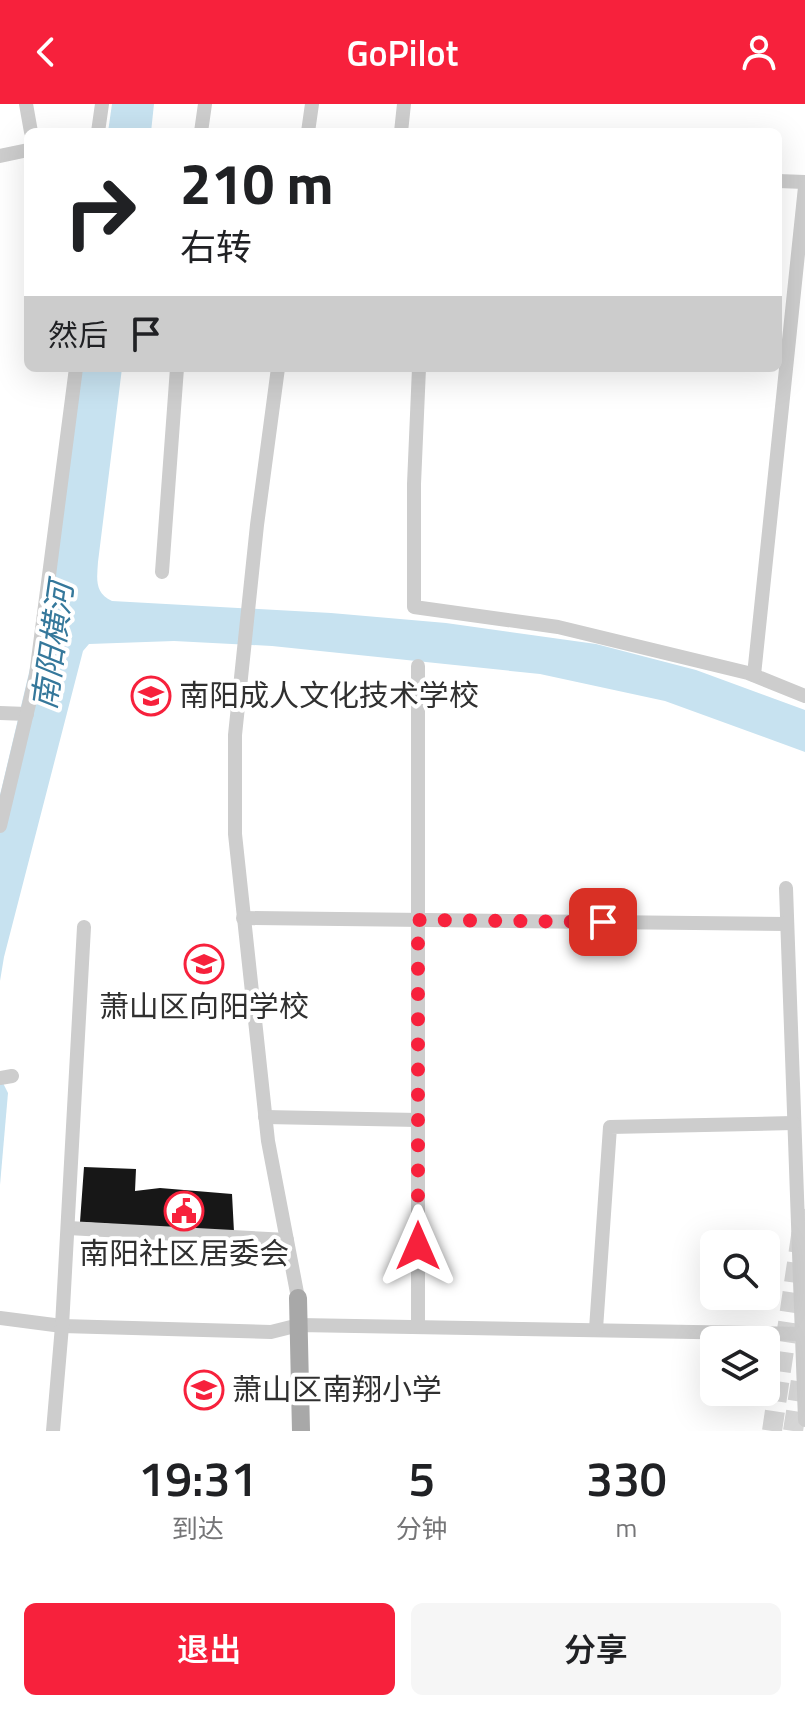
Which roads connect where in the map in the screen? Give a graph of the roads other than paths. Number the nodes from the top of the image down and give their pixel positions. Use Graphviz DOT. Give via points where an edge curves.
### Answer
graph roads {
  1 [pos="26,104"];
  2 [pos="102,104"];
  3 [pos="205,104"];
  4 [pos="312,104"];
  5 [pos="404,104"];
  6 [pos="30,128"];
  7 [pos="99,128"];
  8 [pos="202,128"];
  9 [pos="309,128"];
  10 [pos="401,128"];
  11 [pos="24,151"];
  12 [pos="0,156"];
  13 [pos="782,182"];
  14 [pos="805,185"];
  15 [pos="75,372"];
  16 [pos="177,372"];
  17 [pos="277,372"];
  18 [pos="419,372"];
  19 [pos="162,572"];
  20 [pos="418,666"];
  21 [pos="754,675"];
  22 [pos="805,696"];
  23 [pos="0,713"];
  24 [pos="27,714"];
  25 [pos="0,826"];
  26 [pos="786,888"];
  27 [pos="243,918"];
  28 [pos="418,920"];
  29 [pos="787,924"];
  30 [pos="84,927"];
  31 [pos="265,1117"];
  32 [pos="418,1120"];
  33 [pos="793,1123"];
  34 [pos="68,1228"];
  35 [pos="287,1240"];
  36 [pos="298,1298"];
  37 [pos="0,1318"];
  38 [pos="299,1325"];
  39 [pos="62,1326"];
  40 [pos="418,1326"];
  41 [pos="596,1329"];
  42 [pos="803,1334"];
  43 [pos="805,1420"];
  44 [pos="53,1431"];
  45 [pos="301,1431"];
  1 -- 6 [label="street"];
  2 -- 7 [label="street"];
  3 -- 8 [label="street"];
  4 -- 9 [label="street"];
  5 -- 10 [label="street"];
  11 -- 12 [label="street"];
  13 -- 14 [label="street"];
  14 -- 21 [label="street"];
  15 -- 24 [label="street"];
  16 -- 19 [label="street"];
  17 -- 27 [label="street" via="235,735 235,834"];
  18 -- 21 [label="street" via="414,607 558,627"];
  20 -- 28 [label="street"];
  21 -- 22 [label="street"];
  23 -- 24 [label="street"];
  24 -- 25 [label="street"];
  26 -- 29 [label="street"];
  27 -- 28 [label="street"];
  27 -- 31 [label="street"];
  28 -- 29 [label="street"];
  28 -- 32 [label="street"];
  29 -- 33 [label="street"];
  30 -- 34 [label="street"];
  31 -- 32 [label="street"];
  31 -- 35 [label="street"];
  32 -- 40 [label="street"];
  33 -- 41 [label="street" via="610,1127"];
  33 -- 42 [label="street"];
  34 -- 35 [label="street"];
  34 -- 39 [label="street"];
  35 -- 36 [label="street"];
  36 -- 38 [label="main road"];
  37 -- 39 [label="street"];
  38 -- 39 [label="street" via="271,1332"];
  38 -- 40 [label="street"];
  38 -- 45 [label="main road"];
  39 -- 44 [label="street"];
  40 -- 41 [label="street"];
  41 -- 42 [label="street"];
  42 -- 43 [label="street"];
}
